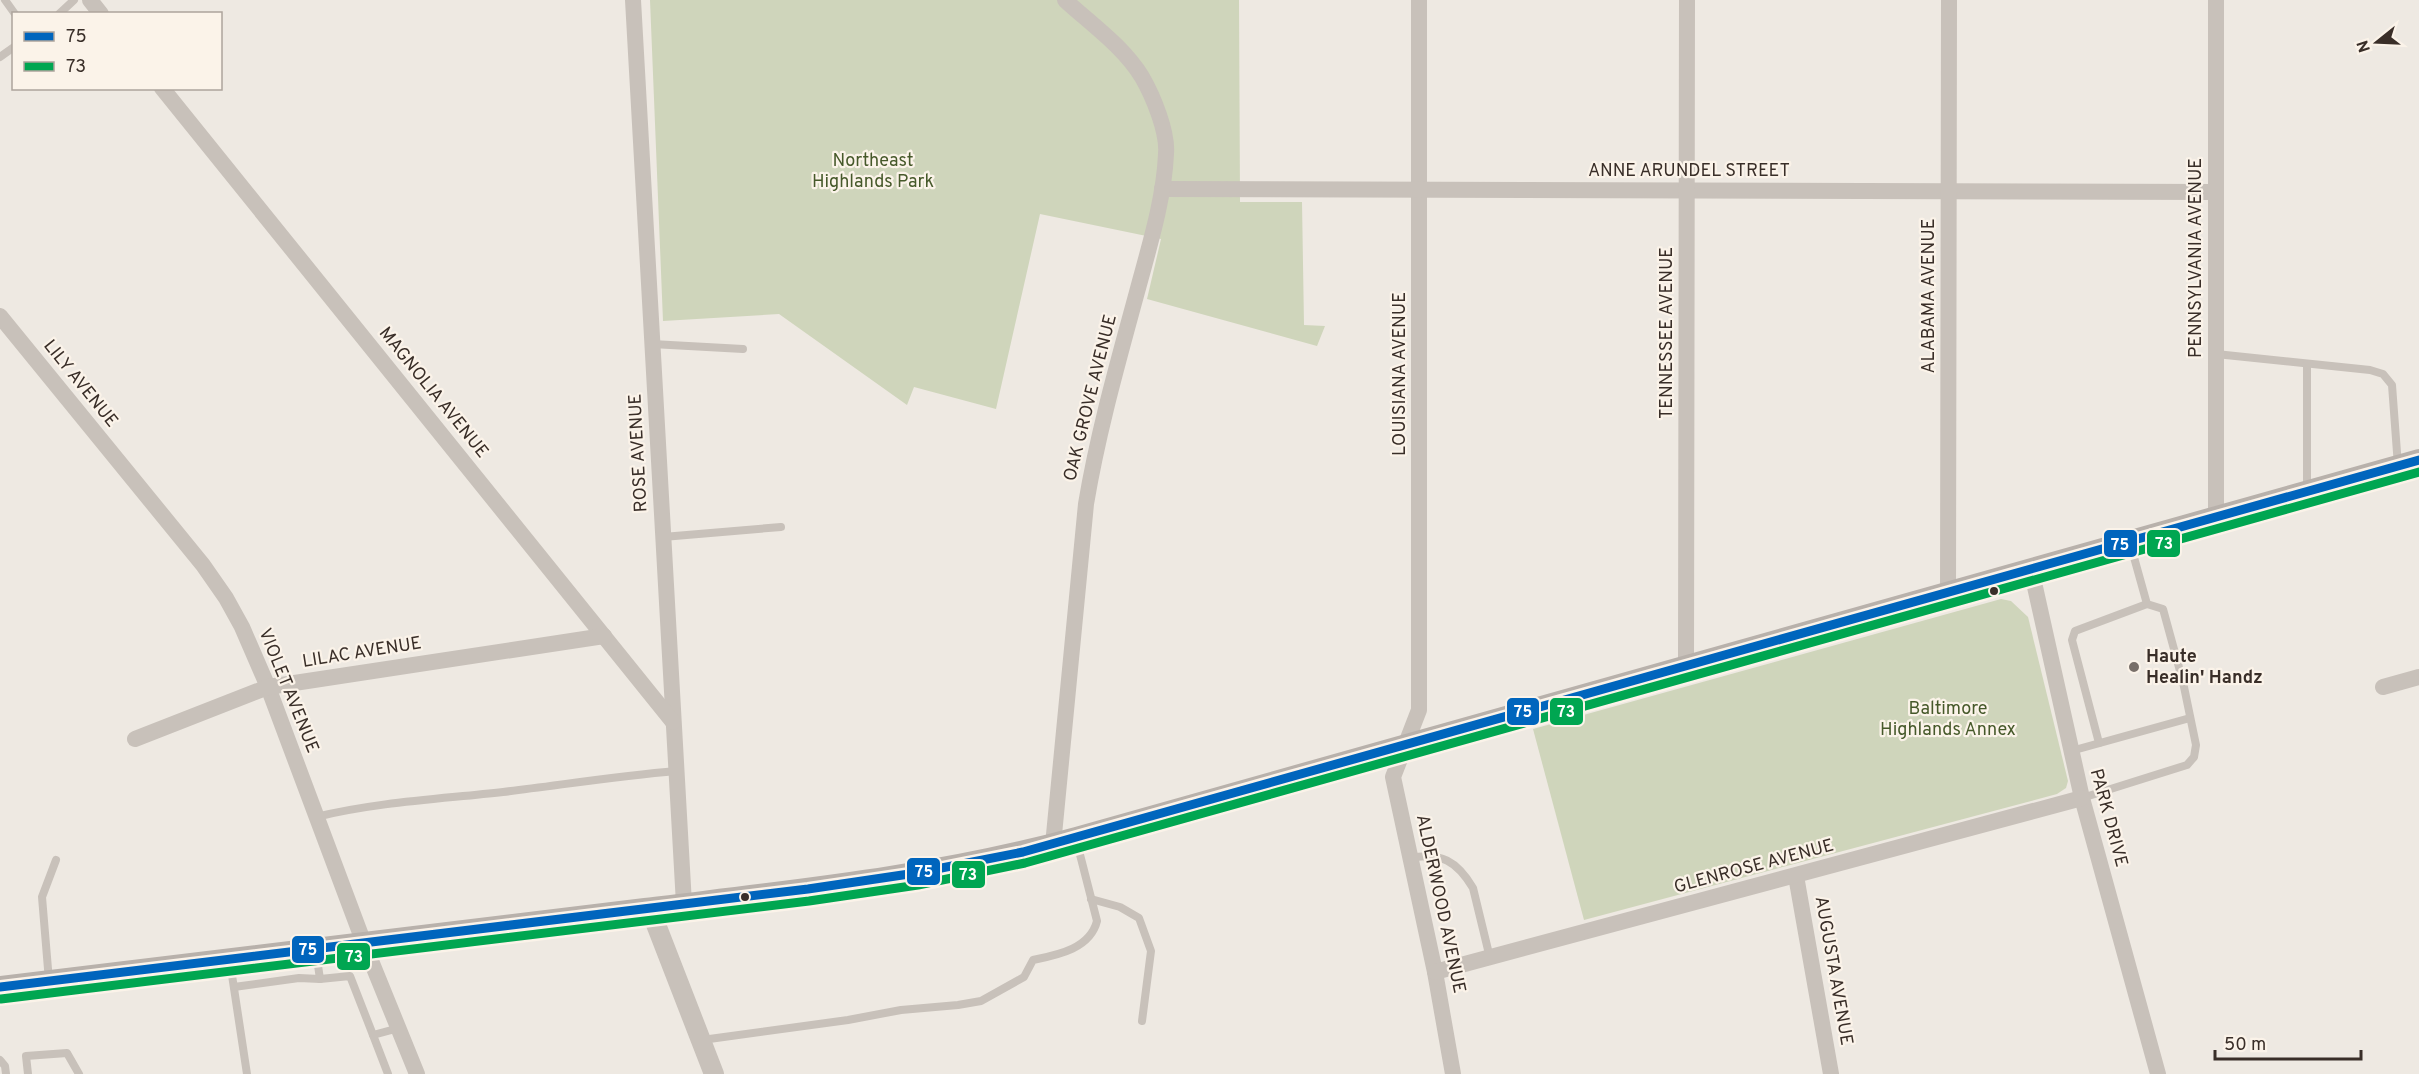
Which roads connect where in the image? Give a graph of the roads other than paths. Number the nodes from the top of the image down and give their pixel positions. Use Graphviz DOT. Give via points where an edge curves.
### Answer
graph roads {
  1 [pos="74,0"];
  2 [pos="90,0"];
  3 [pos="633,0"];
  4 [pos="1065,0"];
  5 [pos="1419,0"];
  6 [pos="1686,0"];
  7 [pos="1949,0"];
  8 [pos="2216,0"];
  9 [pos="61,12"];
  10 [pos="99,12"];
  11 [pos="164,90"];
  12 [pos="1162,189"];
  13 [pos="1419,190"];
  14 [pos="1687,191"];
  15 [pos="1949,192"];
  16 [pos="2216,192"];
  17 [pos="0,316"];
  18 [pos="652,344"];
  19 [pos="743,349"];
  20 [pos="2216,354"];
  21 [pos="2307,363"];
  22 [pos="2408,463"];
  23 [pos="131,476"];
  24 [pos="2307,491"];
  25 [pos="2216,516"];
  26 [pos="782,527"];
  27 [pos="663,537"];
  28 [pos="2130,541"];
  29 [pos="2031,569"];
  30 [pos="1948,593"];
  31 [pos="2147,604"];
  32 [pos="604,636"];
  33 [pos="1686,666"];
  34 [pos="2419,677"];
  35 [pos="268,687"];
  36 [pos="2383,687"];
  37 [pos="2190,718"];
  38 [pos="673,722"];
  39 [pos="135,739"];
  40 [pos="2099,743"];
  41 [pos="1406,745"];
  42 [pos="2071,751"];
  43 [pos="676,771"];
  44 [pos="2082,798"];
  45 [pos="316,817"];
  46 [pos="1076,838"];
  47 [pos="1053,845"];
  48 [pos="1410,858"];
  49 [pos="56,860"];
  50 [pos="1796,876"];
  51 [pos="1091,898"];
  52 [pos="684,904"];
  53 [pos="650,909"];
  54 [pos="365,946"];
  55 [pos="316,951"];
  56 [pos="1490,957"];
  57 [pos="230,961"];
  58 [pos="1436,972"];
  59 [pos="320,979"];
  60 [pos="49,982"];
  61 [pos="0,987"];
  62 [pos="234,987"];
  63 [pos="1142,1021"];
  64 [pos="399,1028"];
  65 [pos="373,1035"];
  66 [pos="700,1041"];
  67 [pos="0,1060"];
  68 [pos="6,1074"];
  69 [pos="28,1074"];
  70 [pos="79,1074"];
  71 [pos="247,1074"];
  72 [pos="388,1074"];
  73 [pos="417,1074"];
  74 [pos="714,1074"];
  75 [pos="1453,1074"];
  76 [pos="1831,1074"];
  77 [pos="2158,1074"];
  1 -- 9 [label="lane"];
  2 -- 10 [label="street"];
  3 -- 18 [label="street, ROSE AVENUE"];
  4 -- 12 [label="street, OAK GROVE AVENUE" via="1125,54 1142,77 1159,115 1167,152"];
  5 -- 13 [label="street, LOUISIANA AVENUE"];
  6 -- 14 [label="street, TENNESSEE AVENUE"];
  7 -- 15 [label="street, ALABAMA AVENUE"];
  8 -- 16 [label="street, PENNSYLVANIA AVENUE"];
  11 -- 32 [label="street, MAGNOLIA AVENUE"];
  12 -- 13 [label="street, ANNE ARUNDEL STREET"];
  12 -- 47 [label="street, OAK GROVE AVENUE" via="1095,448"];
  13 -- 14 [label="street, ANNE ARUNDEL STREET"];
  13 -- 41 [label="street, LOUISIANA AVENUE" via="1419,710"];
  14 -- 15 [label="street, ANNE ARUNDEL STREET"];
  14 -- 33 [label="street, TENNESSEE AVENUE"];
  15 -- 16 [label="street, ANNE ARUNDEL STREET"];
  15 -- 30 [label="street, ALABAMA AVENUE"];
  16 -- 20 [label="street, PENNSYLVANIA AVENUE"];
  17 -- 23 [label="street, LILY AVENUE"];
  18 -- 19 [label="lane"];
  18 -- 27 [label="street, ROSE AVENUE"];
  20 -- 21 [label="lane"];
  20 -- 25 [label="street, PENNSYLVANIA AVENUE"];
  21 -- 22 [label="lane" via="2383,374 2392,385"];
  21 -- 24 [label="lane"];
  22 -- 24 [label="main road"];
  23 -- 35 [label="street, VIOLET AVENUE" via="226,598"];
  24 -- 25 [label="main road"];
  25 -- 28 [label="main road"];
  26 -- 27 [label="lane"];
  27 -- 38 [label="street, ROSE AVENUE"];
  28 -- 29 [label="main road"];
  28 -- 31 [label="lane"];
  29 -- 30 [label="main road"];
  29 -- 42 [label="street, PARK DRIVE"];
  30 -- 33 [label="main road"];
  31 -- 37 [label="lane" via="2163,609"];
  31 -- 40 [label="lane" via="2075,631 2072,640"];
  32 -- 35 [label="street, LILAC AVENUE"];
  32 -- 38 [label="street, MAGNOLIA AVENUE"];
  33 -- 41 [label="main road"];
  34 -- 36 [label="street"];
  35 -- 39 [label="street, LILAC AVENUE"];
  35 -- 45 [label="street, VIOLET AVENUE"];
  37 -- 40 [label="lane"];
  37 -- 44 [label="lane" via="2196,746 2194,758 2187,765"];
  38 -- 43 [label="street, ROSE AVENUE"];
  40 -- 42 [label="lane"];
  41 -- 46 [label="main road"];
  41 -- 48 [label="street, ALDERWOOD AVENUE" via="1393,777"];
  42 -- 44 [label="street, PARK DRIVE"];
  43 -- 45 [label="lane" via="375,806"];
  43 -- 52 [label="street, ROSE AVENUE"];
  44 -- 50 [label="street, GLENROSE AVENUE"];
  44 -- 77 [label="street, PARK DRIVE"];
  45 -- 54 [label="street, VIOLET AVENUE"];
  46 -- 47 [label="main road"];
  46 -- 51 [label="lane"];
  47 -- 52 [label="main road" via="891,878"];
  48 -- 56 [label="lane" via="1424,856 1448,861 1467,878"];
  48 -- 58 [label="street, ALDERWOOD AVENUE"];
  49 -- 60 [label="lane" via="42,897"];
  50 -- 56 [label="street, GLENROSE AVENUE"];
  50 -- 76 [label="street, AUGUSTA AVENUE"];
  51 -- 63 [label="lane" via="1139,918 1151,951"];
  51 -- 66 [label="lane" via="1097,921 1085,940 1064,953 1033,960 1024,977 981,1001"];
  52 -- 53 [label="main road"];
  53 -- 54 [label="main road"];
  53 -- 66 [label="street"];
  54 -- 55 [label="main road"];
  54 -- 64 [label="street, VIOLET AVENUE"];
  55 -- 57 [label="main road"];
  55 -- 59 [label="lane"];
  56 -- 58 [label="street, GLENROSE AVENUE"];
  57 -- 60 [label="main road"];
  57 -- 62 [label="lane"];
  58 -- 75 [label="street, ALDERWOOD AVENUE"];
  59 -- 62 [label="lane"];
  59 -- 65 [label="lane" via="351,976"];
  60 -- 61 [label="main road"];
  62 -- 71 [label="lane"];
  64 -- 65 [label="lane"];
  64 -- 73 [label="street, VIOLET AVENUE"];
  65 -- 72 [label="lane"];
  66 -- 74 [label="street"];
  67 -- 68 [label="lane"];
  69 -- 70 [label="lane" via="26,1056 66,1053"];
}
